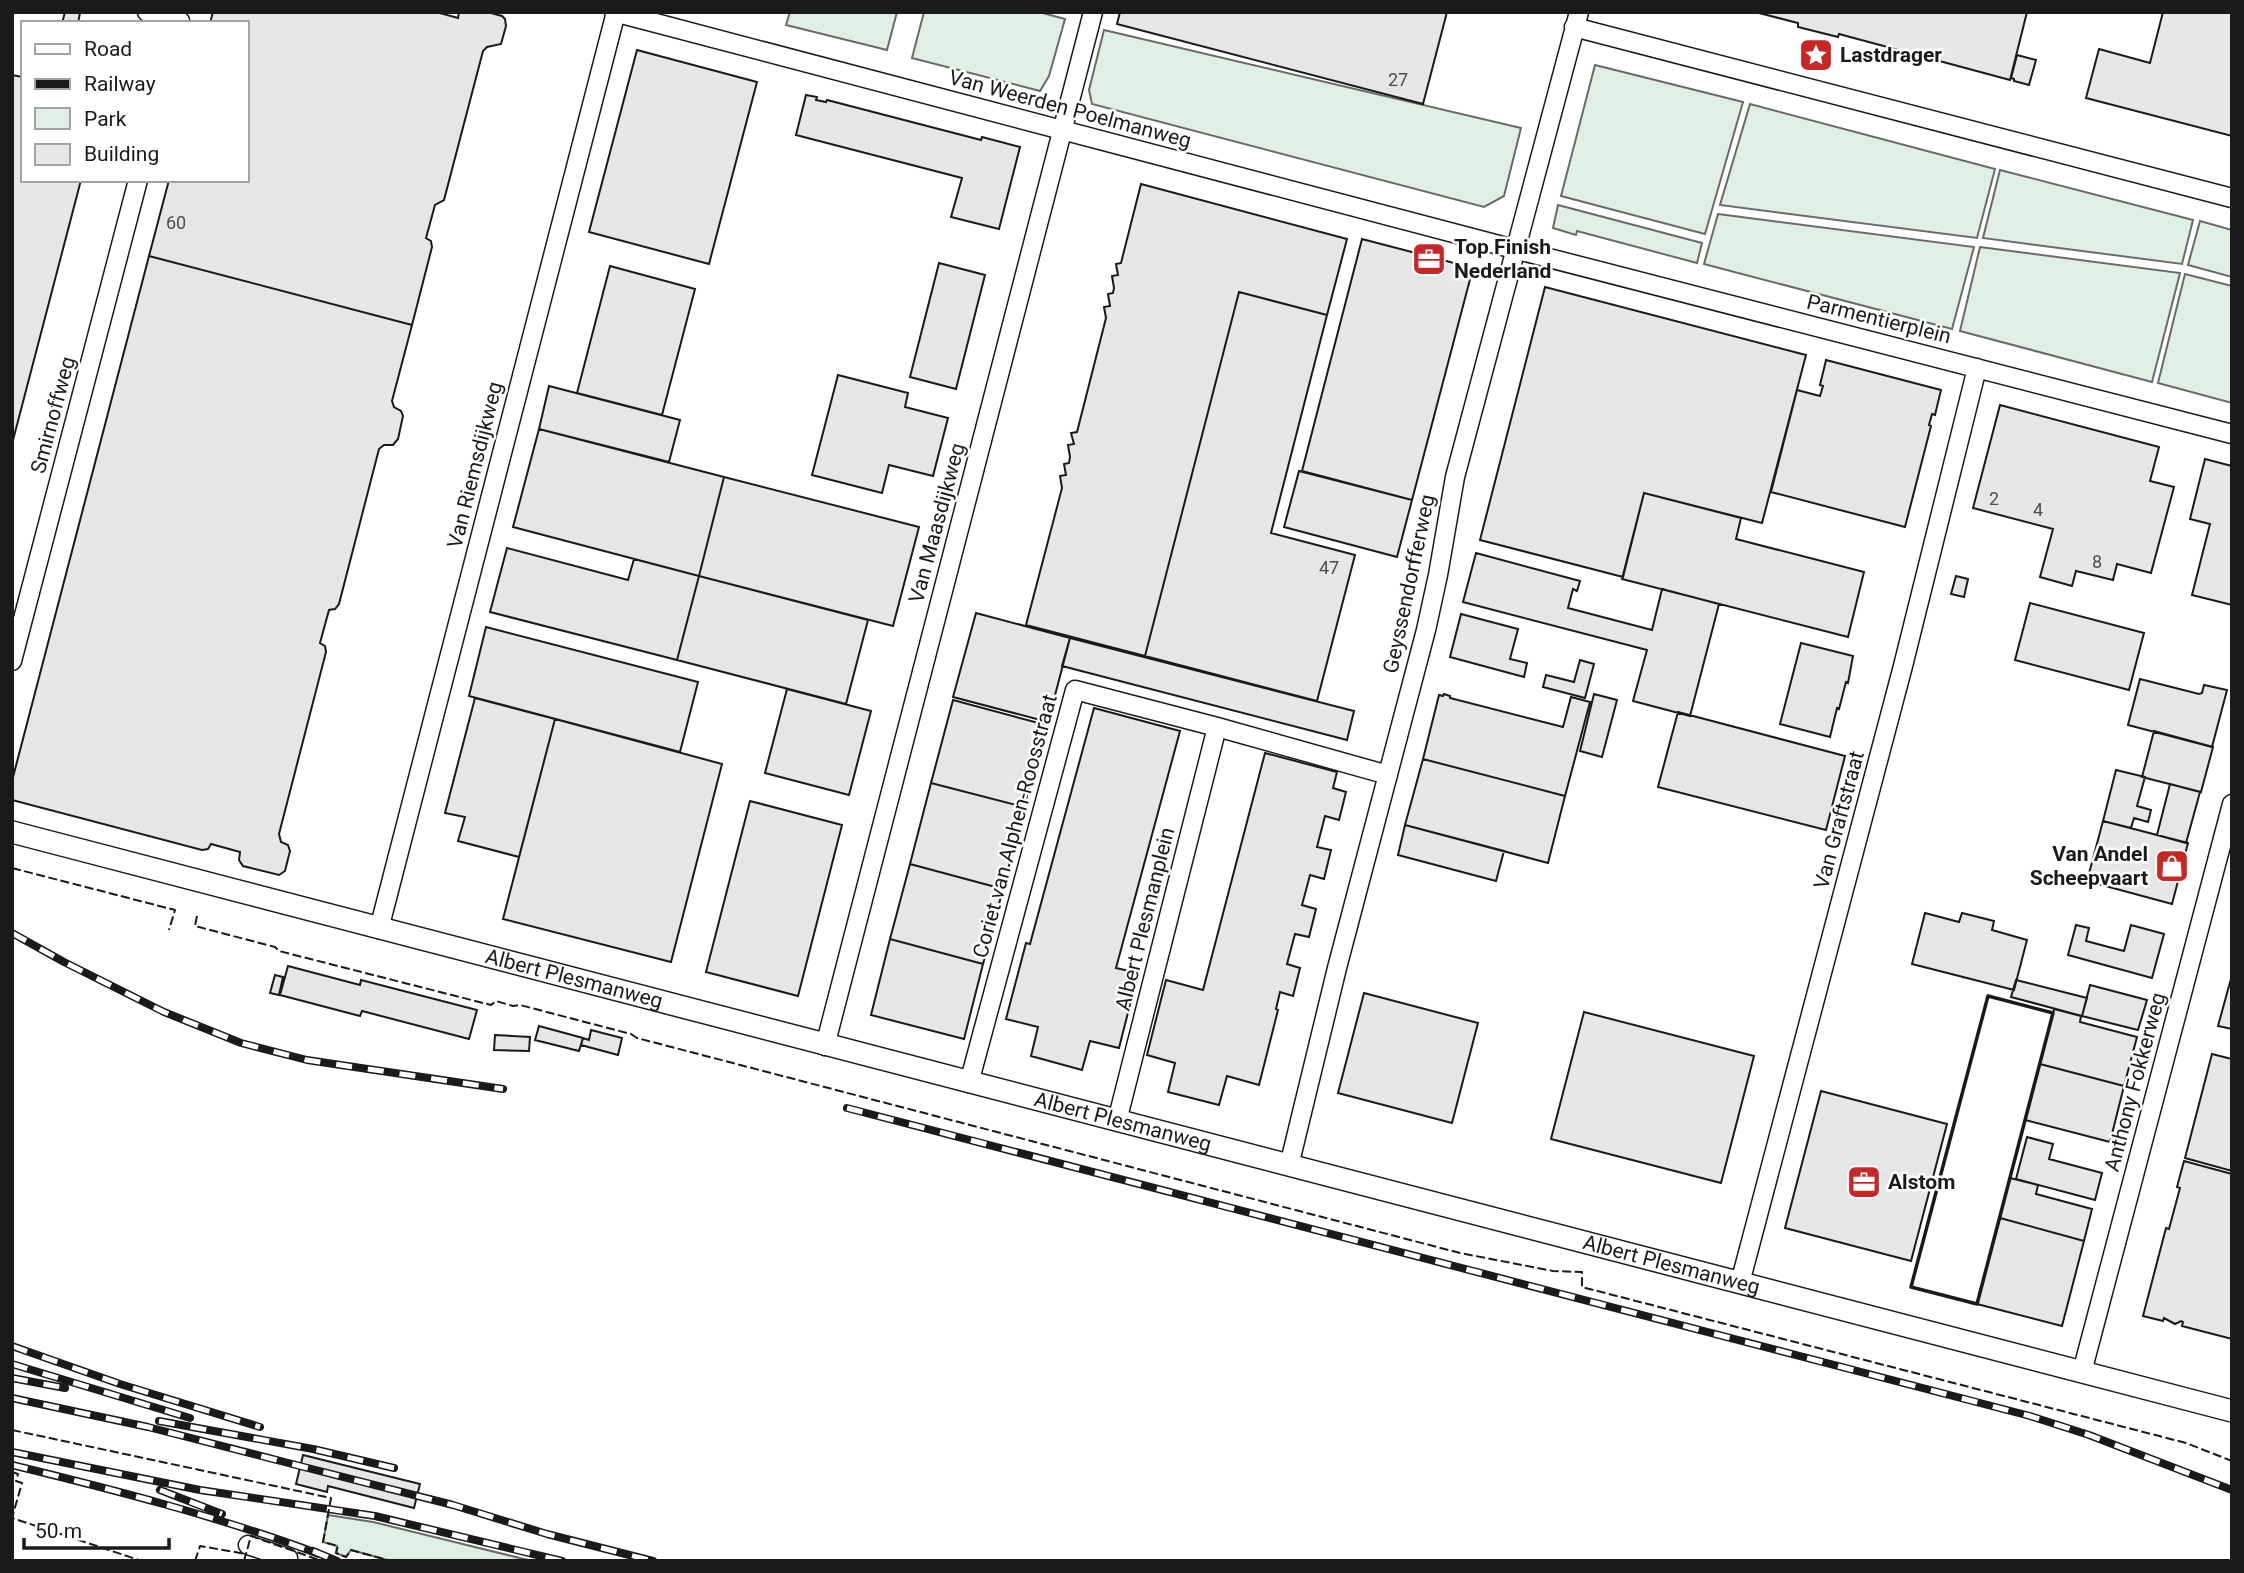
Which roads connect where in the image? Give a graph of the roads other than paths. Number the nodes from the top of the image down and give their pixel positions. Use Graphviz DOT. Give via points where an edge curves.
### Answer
graph roads {
  1 [pos="148,12"];
  2 [pos="615,12"];
  3 [pos="1093,12"];
  4 [pos="181,19"];
  5 [pos="1576,20"];
  6 [pos="1062,130"];
  7 [pos="137,182"];
  8 [pos="2232,198"];
  9 [pos="1514,249"];
  10 [pos="1977,368"];
  11 [pos="2232,434"];
  12 [pos="12,661"];
  13 [pos="1217,727"];
  14 [pos="1388,775"];
  15 [pos="2232,804"];
  16 [pos="12,832"];
  17 [pos="379,929"];
  18 [pos="825,1046"];
  19 [pos="969,1083"];
  20 [pos="1117,1121"];
  21 [pos="1289,1166"];
  22 [pos="1740,1283"];
  23 [pos="2082,1372"];
  24 [pos="2232,1411"];
  25 [pos="248,1545"];
  26 [pos="289,1560"];
  1 -- 4 [label="street"];
  2 -- 6 [label="street, Van Weerden Poelmanweg"];
  2 -- 17 [label="street, Van Riemsdijkweg"];
  3 -- 6 [label="street, Van Maasdijkweg"];
  5 -- 8 [label="street"];
  5 -- 9 [label="street, Geyssendorfferweg"];
  6 -- 9 [label="street, Van Weerden Poelmanweg"];
  6 -- 18 [label="street, Van Maasdijkweg"];
  7 -- 12 [label="street, Smirnoffweg"];
  9 -- 10 [label="street, Parmentierplein"];
  9 -- 14 [label="street, Geyssendorfferweg" via="1455,477 1438,575"];
  10 -- 11 [label="street, Parmentierplein"];
  10 -- 22 [label="street, Van Graftstraat"];
  13 -- 14 [label="street, Coriet van Alphen-Roosstraat"];
  13 -- 19 [label="street, Coriet van Alphen-Roosstraat" via="1075,690"];
  13 -- 20 [label="street, Albert Plesmanplein"];
  14 -- 21 [label="street, Geyssendorfferweg"];
  15 -- 23 [label="street, Anthony Fokkerweg"];
  16 -- 17 [label="street, Albert Plesmanweg"];
  17 -- 18 [label="street, Albert Plesmanweg"];
  18 -- 19 [label="street, Albert Plesmanweg"];
  19 -- 20 [label="street, Albert Plesmanweg"];
  20 -- 21 [label="street, Albert Plesmanweg"];
  21 -- 22 [label="street, Albert Plesmanweg"];
  22 -- 23 [label="street, Albert Plesmanweg"];
  23 -- 24 [label="street, Albert Plesmanweg"];
  25 -- 26 [label="street"];
}
